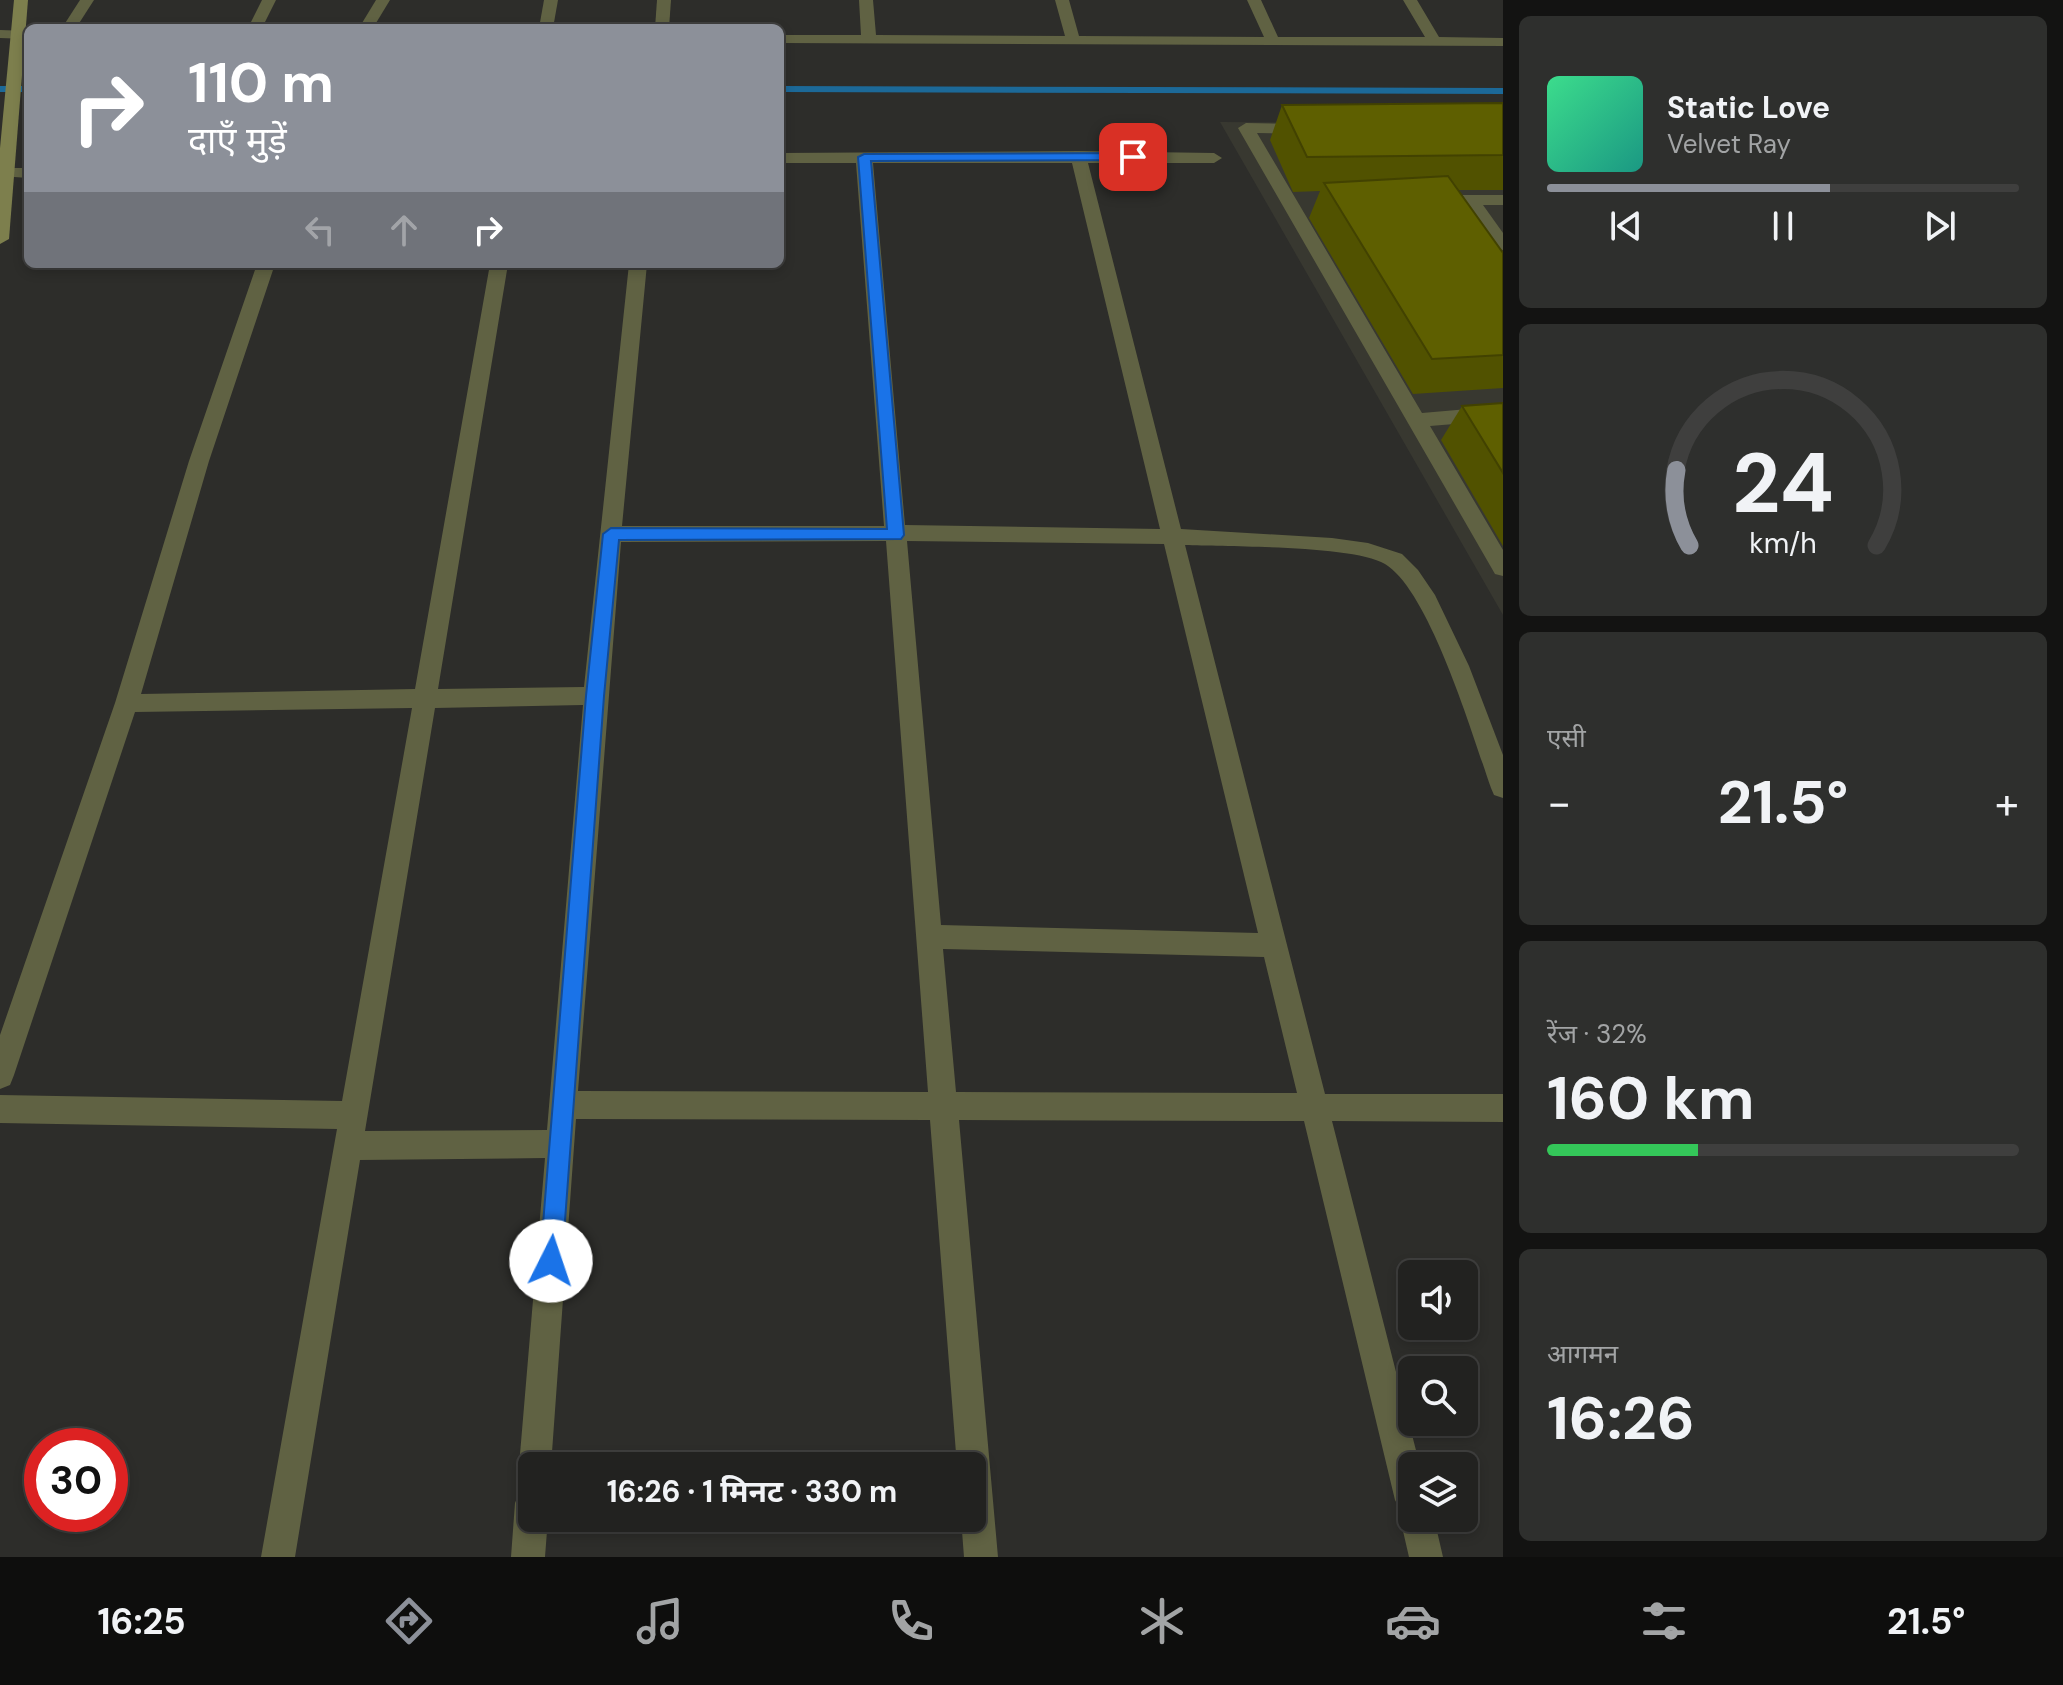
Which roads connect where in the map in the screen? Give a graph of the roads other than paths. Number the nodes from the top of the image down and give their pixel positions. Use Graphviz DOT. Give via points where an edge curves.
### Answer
graph roads {
  1 [pos="21,0"];
  2 [pos="87,0"];
  3 [pos="269,0"];
  4 [pos="383,0"];
  5 [pos="551,0"];
  6 [pos="664,0"];
  7 [pos="866,0"];
  8 [pos="1062,0"];
  9 [pos="1254,0"];
  10 [pos="1410,0"];
  11 [pos="72,24"];
  12 [pos="257,24"];
  13 [pos="368,24"];
  14 [pos="547,24"];
  15 [pos="662,24"];
  16 [pos="0,34"];
  17 [pos="22,35"];
  18 [pos="784,39"];
  19 [pos="869,39"];
  20 [pos="1073,40"];
  21 [pos="1273,41"];
  22 [pos="1434,41"];
  23 [pos="1503,42"];
  24 [pos="1322,129"];
  25 [pos="1078,156"];
  26 [pos="864,157"];
  27 [pos="784,158"];
  28 [pos="1214,158"];
  29 [pos="7,173"];
  30 [pos="24,173"];
  31 [pos="1410,200"];
  32 [pos="1471,200"];
  33 [pos="1503,200"];
  34 [pos="0,239"];
  35 [pos="1503,245"];
  36 [pos="265,268"];
  37 [pos="498,268"];
  38 [pos="638,268"];
  39 [pos="1503,413"];
  40 [pos="1417,420"];
  41 [pos="611,534"];
  42 [pos="896,535"];
  43 [pos="1172,535"];
  44 [pos="1503,568"];
  45 [pos="595,696"];
  46 [pos="425,698"];
  47 [pos="127,703"];
  48 [pos="1503,788"];
  49 [pos="929,937"];
  50 [pos="1274,945"];
  51 [pos="0,1075"];
  52 [pos="563,1105"];
  53 [pos="943,1106"];
  54 [pos="1315,1108"];
  55 [pos="1503,1108"];
  56 [pos="0,1109"];
  57 [pos="355,1115"];
  58 [pos="560,1144"];
  59 [pos="350,1146"];
  60 [pos="536,1452"];
  61 [pos="1400,1452"];
  62 [pos="530,1532"];
  63 [pos="1420,1532"];
  64 [pos="278,1557"];
  65 [pos="528,1557"];
  66 [pos="981,1557"];
  67 [pos="1426,1557"];
  1 -- 17 [label="street"];
  2 -- 11 [label="street"];
  3 -- 12 [label="street"];
  4 -- 13 [label="street"];
  5 -- 14 [label="street"];
  6 -- 15 [label="street"];
  7 -- 19 [label="street"];
  8 -- 20 [label="street"];
  9 -- 21 [label="street"];
  10 -- 22 [label="street"];
  16 -- 17 [label="street"];
  17 -- 29 [label="street" via="14,60"];
  18 -- 19 [label="street"];
  19 -- 20 [label="street"];
  20 -- 21 [label="street"];
  21 -- 22 [label="street"];
  22 -- 23 [label="street"];
  24 -- 40 [label="street" via="1246,128 1296,200"];
  25 -- 26 [label="street"];
  25 -- 28 [label="street"];
  25 -- 43 [label="street"];
  26 -- 27 [label="street"];
  26 -- 42 [label="street"];
  29 -- 30 [label="street"];
  29 -- 34 [label="street"];
  31 -- 32 [label="street"];
  32 -- 33 [label="street"];
  32 -- 35 [label="street"];
  36 -- 47 [label="street" via="199,461"];
  37 -- 46 [label="street"];
  38 -- 41 [label="street"];
  39 -- 40 [label="street"];
  40 -- 44 [label="street"];
  41 -- 42 [label="street"];
  41 -- 45 [label="street"];
  42 -- 43 [label="street"];
  42 -- 49 [label="street"];
  43 -- 48 [label="street" via="1347,546 1395,560 1423,593 1456,662"];
  43 -- 50 [label="street"];
  45 -- 46 [label="street"];
  45 -- 52 [label="street"];
  46 -- 47 [label="street"];
  46 -- 57 [label="street"];
  47 -- 51 [label="street"];
  49 -- 50 [label="street"];
  49 -- 53 [label="street"];
  50 -- 54 [label="street"];
  52 -- 53 [label="street"];
  52 -- 58 [label="street"];
  53 -- 54 [label="street"];
  53 -- 66 [label="street"];
  54 -- 55 [label="street"];
  54 -- 61 [label="street"];
  56 -- 57 [label="street"];
  57 -- 59 [label="street"];
  58 -- 59 [label="street"];
  58 -- 60 [label="street"];
  59 -- 64 [label="street"];
  62 -- 65 [label="street"];
  63 -- 67 [label="street"];
}
